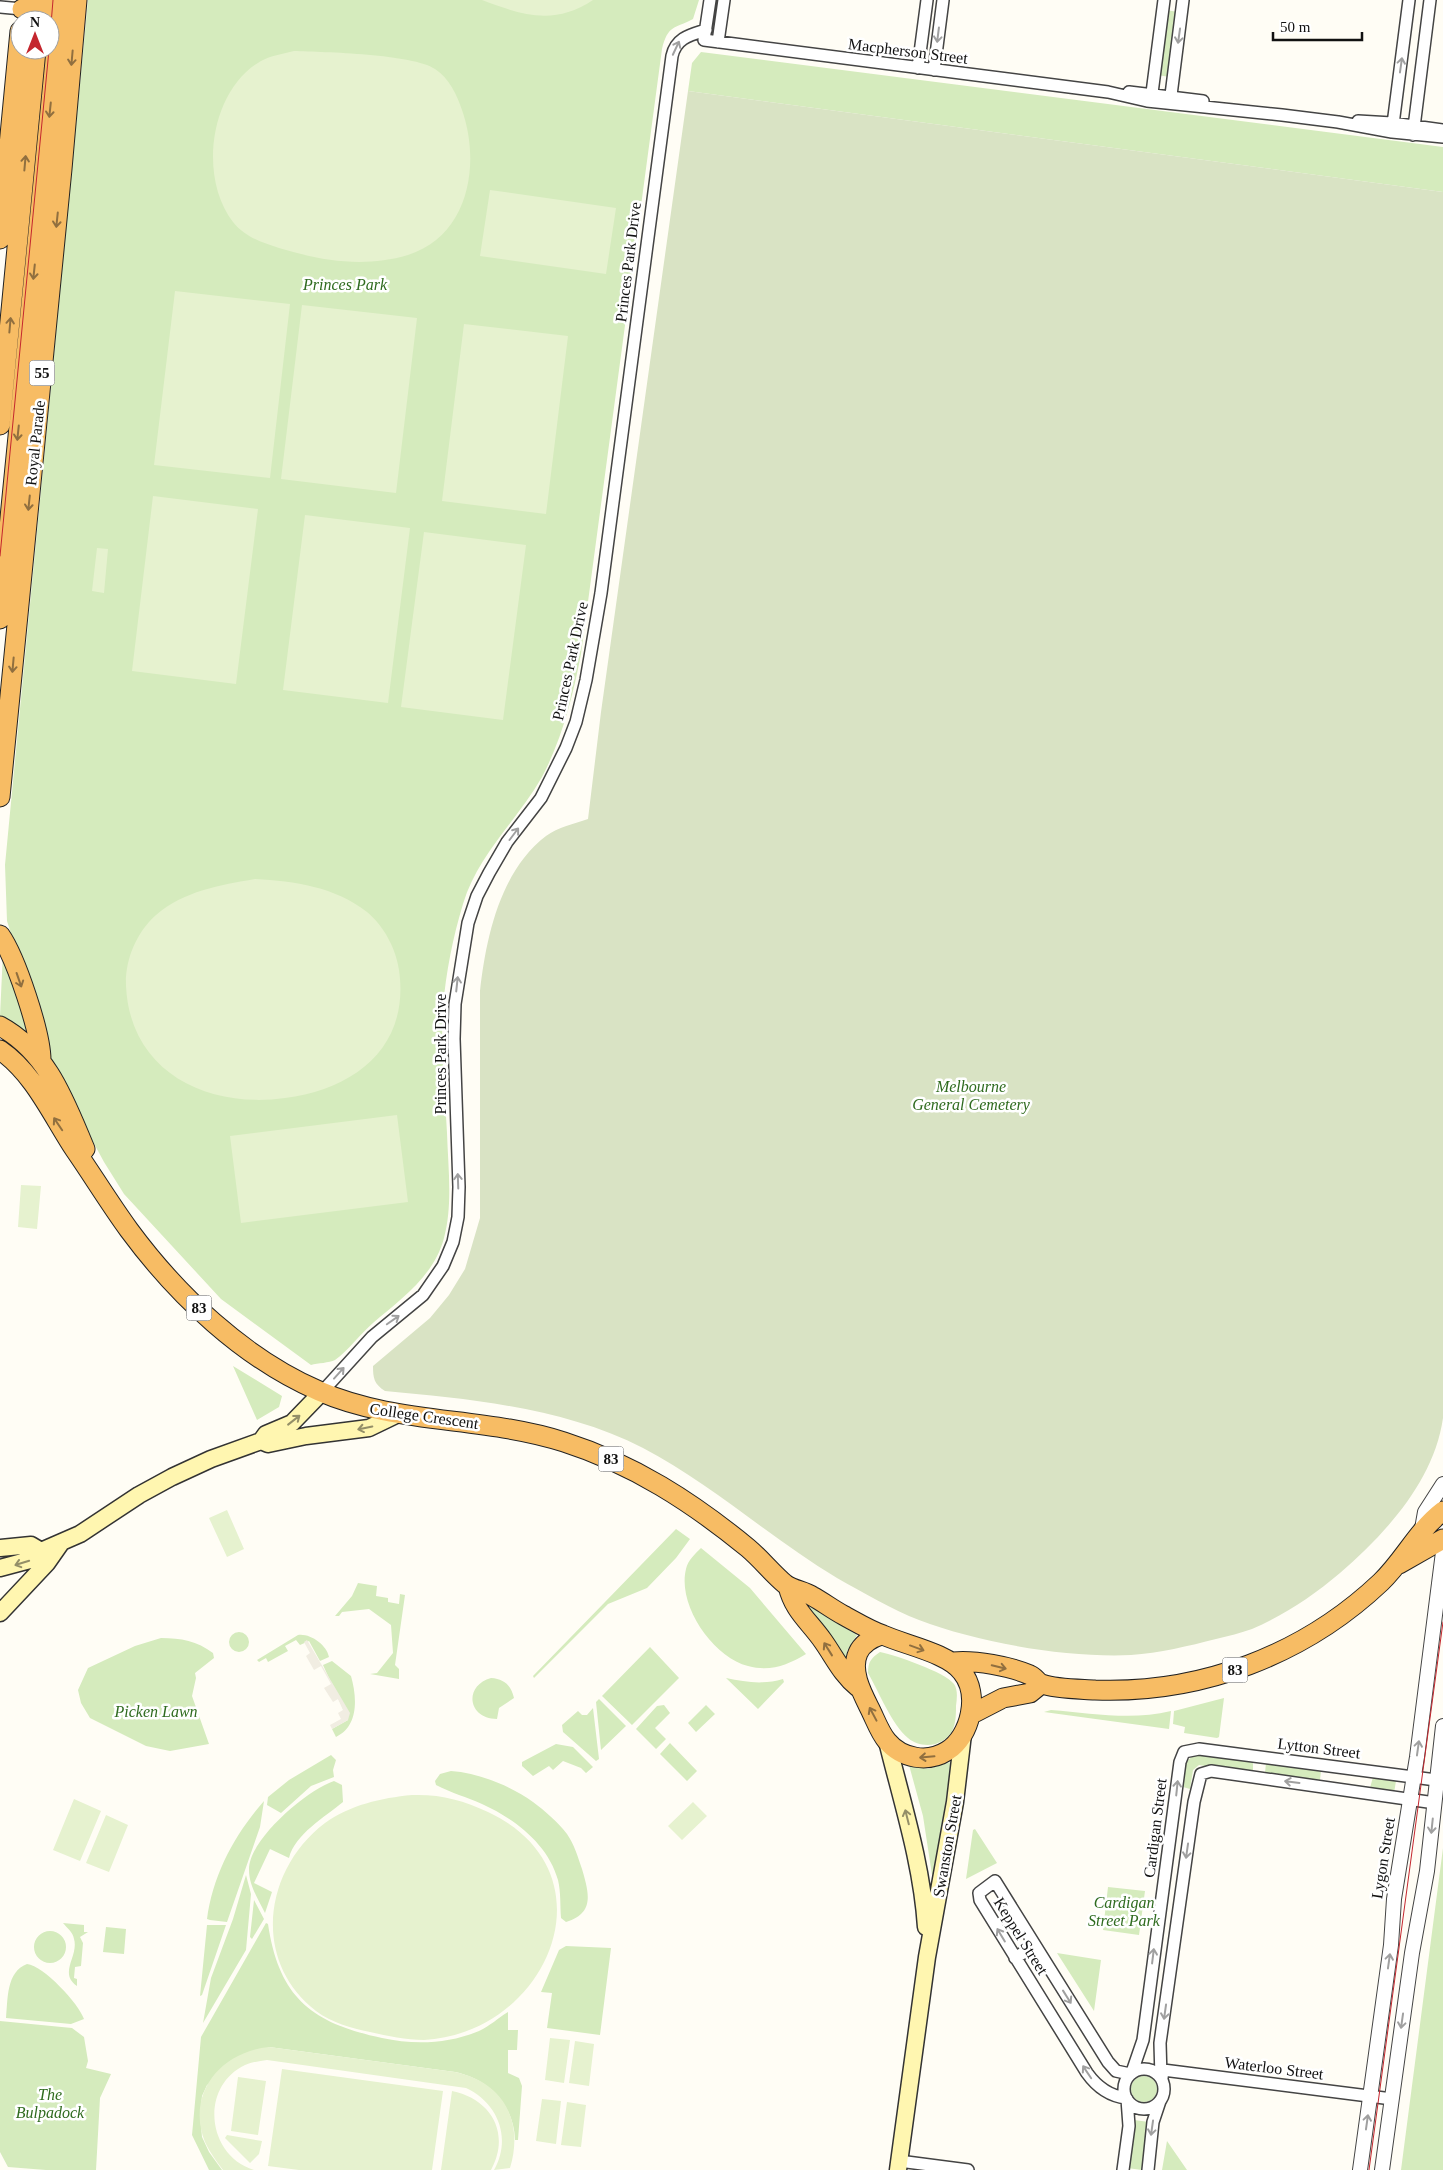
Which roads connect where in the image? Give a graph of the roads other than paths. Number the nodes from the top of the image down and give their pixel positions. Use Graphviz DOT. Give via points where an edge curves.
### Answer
graph roads {
  1 [pos="710,0"];
  2 [pos="724,0"];
  3 [pos="926,0"];
  4 [pos="943,0"];
  5 [pos="1164,0"];
  6 [pos="1183,0"];
  7 [pos="1409,0"];
  8 [pos="1430,0"];
  9 [pos="67,4"];
  10 [pos="0,7"];
  11 [pos="31,10"];
  12 [pos="705,35"];
  13 [pos="718,42"];
  14 [pos="17,60"];
  15 [pos="35,60"];
  16 [pos="918,68"];
  17 [pos="934,70"];
  18 [pos="1150,97"];
  19 [pos="1170,100"];
  20 [pos="1392,127"];
  21 [pos="1414,130"];
  22 [pos="1443,130"];
  23 [pos="1443,137"];
  24 [pos="0,239"];
  25 [pos="3,368"];
  26 [pos="0,425"];
  27 [pos="14,571"];
  28 [pos="1,595"];
  29 [pos="6,617"];
  30 [pos="3,735"];
  31 [pos="0,796"];
  32 [pos="0,935"];
  33 [pos="0,1026"];
  34 [pos="0,1050"];
  35 [pos="41,1060"];
  36 [pos="105,1194"];
  37 [pos="322,1392"];
  38 [pos="398,1414"];
  39 [pos="261,1441"];
  40 [pos="1443,1484"];
  41 [pos="1443,1511"];
  42 [pos="1422,1529"];
  43 [pos="1443,1539"];
  44 [pos="61,1543"];
  45 [pos="0,1548"];
  46 [pos="41,1551"];
  47 [pos="1443,1552"];
  48 [pos="1398,1564"];
  49 [pos="0,1568"];
  50 [pos="788,1586"];
  51 [pos="0,1613"];
  52 [pos="881,1635"];
  53 [pos="953,1662"];
  54 [pos="1041,1684"];
  55 [pos="858,1687"];
  56 [pos="970,1715"];
  57 [pos="1443,1726"];
  58 [pos="963,1734"];
  59 [pos="886,1741"];
  60 [pos="1199,1749"];
  61 [pos="1261,1758"];
  62 [pos="1329,1766"];
  63 [pos="1365,1770"];
  64 [pos="1413,1777"];
  65 [pos="1258,1778"];
  66 [pos="1436,1780"];
  67 [pos="1326,1786"];
  68 [pos="1362,1791"];
  69 [pos="1410,1798"];
  70 [pos="1435,1803"];
  71 [pos="1165,1877"];
  72 [pos="1183,1879"];
  73 [pos="1034,1946"];
  74 [pos="927,1957"];
  75 [pos="1014,1958"];
  76 [pos="1151,1976"];
  77 [pos="1170,1979"];
  78 [pos="1131,2073"];
  79 [pos="1161,2079"];
  80 [pos="1370,2096"];
  81 [pos="1127,2099"];
  82 [pos="1392,2099"];
  83 [pos="1160,2100"];
  84 [pos="899,2166"];
  85 [pos="968,2170"];
  86 [pos="1123,2170"];
  87 [pos="1148,2170"];
  88 [pos="1360,2170"];
  89 [pos="1382,2170"];
  1 -- 12 [label="street"];
  2 -- 13 [label="street"];
  3 -- 16 [label="street"];
  4 -- 17 [label="street, one-way"];
  5 -- 18 [label="street"];
  6 -- 19 [label="street, one-way"];
  20 -- 7 [label="street, one-way"];
  8 -- 21 [label="street"];
  9 -- 11 [label="highway"];
  9 -- 27 [label="highway, Royal Parade / 55, one-way"];
  10 -- 11 [label="street"];
  12 -- 13 [label="street, Macpherson Street"];
  37 -- 12 [label="street, Princes Park Drive, one-way" via="372,1337 423,1295 443,1266 454,1242 459,1194 455,1004 468,923 489,873 551,780 576,722 601,593 672,56 679,41 688,35"];
  13 -- 16 [label="street, Macpherson Street"];
  14 -- 24 [label="highway"];
  25 -- 15 [label="highway, 55, one-way"];
  16 -- 17 [label="street, Macpherson Street"];
  17 -- 18 [label="street, Macpherson Street"];
  18 -- 19 [label="street, Macpherson Street"];
  19 -- 20 [label="street, Macpherson Street"];
  20 -- 21 [label="street, Macpherson Street"];
  21 -- 22 [label="street, Macpherson Street"];
  21 -- 23 [label="street, Macpherson Street"];
  25 -- 26 [label="highway, 55"];
  27 -- 28 [label="highway, Royal Parade / 55"];
  27 -- 29 [label="highway, Royal Parade / 55"];
  28 -- 29 [label="highway, Royal Parade / 55"];
  29 -- 30 [label="highway, Royal Parade / 55, one-way"];
  30 -- 31 [label="highway, Royal Parade / 55"];
  32 -- 35 [label="highway, one-way" via="10,953 39,1037"];
  33 -- 35 [label="highway, 83"];
  36 -- 34 [label="highway, 83, one-way" via="25,1074"];
  35 -- 36 [label="highway, 83" via="60,1093"];
  36 -- 37 [label="highway, 83" via="140,1245 197,1306 266,1361"];
  37 -- 38 [label="highway, College Crescent / 83" via="357,1405"];
  39 -- 37 [label="main road, one-way" via="266,1434 292,1422"];
  38 -- 39 [label="main road, one-way" via="368,1428 268,1444"];
  38 -- 50 [label="highway, College Crescent / 83" via="477,1423 535,1434 611,1459 683,1498 752,1552"];
  39 -- 44 [label="main road" via="172,1476"];
  40 -- 42 [label="street" via="1426,1512"];
  41 -- 42 [label="highway, 83"];
  42 -- 48 [label="highway, 83"];
  43 -- 48 [label="highway, 83"];
  44 -- 46 [label="main road"];
  44 -- 51 [label="main road" via="47,1563"];
  45 -- 46 [label="main road" via="31,1545"];
  46 -- 49 [label="main road, one-way" via="30,1560"];
  64 -- 47 [label="street, Lygon Street, one-way"];
  48 -- 54 [label="highway, 83" via="1340,1618 1301,1642 1252,1664 1170,1687 1093,1690"];
  50 -- 52 [label="highway, College Crescent / 83" via="809,1594"];
  55 -- 50 [label="highway, College Crescent / 83, one-way" via="843,1673 822,1639 792,1603"];
  52 -- 53 [label="highway, 83, one-way"];
  52 -- 55 [label="highway, 83" via="858,1652"];
  53 -- 54 [label="highway, 83, one-way" via="971,1660 1032,1676"];
  53 -- 56 [label="highway" via="968,1682"];
  54 -- 56 [label="highway" via="1030,1693 1003,1698"];
  59 -- 55 [label="highway, 83, one-way"];
  56 -- 58 [label="highway"];
  57 -- 66 [label="street"];
  58 -- 59 [label="highway, one-way" via="948,1751 929,1758 906,1754"];
  58 -- 74 [label="main road, Swanston Street" via="955,1802"];
  74 -- 59 [label="main road, Swanston Street, one-way" via="923,1894"];
  60 -- 61 [label="street, Lytton Street"];
  71 -- 60 [label="street, Cardigan Street, one-way" via="1180,1759 1186,1751"];
  61 -- 62 [label="street, Lytton Street"];
  61 -- 65 [label="street"];
  62 -- 63 [label="street, Lytton Street"];
  62 -- 67 [label="street"];
  63 -- 64 [label="street, Lytton Street"];
  63 -- 68 [label="street"];
  64 -- 66 [label="street, Lytton Street"];
  64 -- 69 [label="street, Lygon Street"];
  67 -- 65 [label="street, one-way"];
  65 -- 72 [label="street, one-way" via="1209,1771 1201,1774"];
  66 -- 70 [label="street"];
  67 -- 68 [label="street"];
  68 -- 69 [label="street"];
  69 -- 70 [label="street"];
  80 -- 69 [label="street, Lygon Street, one-way"];
  70 -- 82 [label="street, one-way"];
  71 -- 72 [label="street"];
  76 -- 71 [label="street, Cardigan Street, one-way"];
  72 -- 77 [label="street"];
  73 -- 75 [label="street"];
  75 -- 73 [label="street, Keppel Street, one-way" via="980,1900 979,1893 983,1888 995,1881"];
  73 -- 78 [label="street, Keppel Street, one-way" via="1108,2062 1116,2070"];
  74 -- 84 [label="main road, Swanston Street"];
  81 -- 75 [label="street, Keppel Street, one-way" via="1109,2093 1092,2079"];
  76 -- 77 [label="street"];
  76 -- 78 [label="street, Cardigan Street" via="1142,2044"];
  77 -- 79 [label="street, one-way" via="1160,2043"];
  78 -- 79 [label="street" via="1148,2069"];
  78 -- 81 [label="street" via="1124,2085"];
  79 -- 80 [label="street, Waterloo Street" via="1163,2070"];
  79 -- 83 [label="street" via="1164,2090"];
  80 -- 82 [label="street, Waterloo Street"];
  88 -- 80 [label="street, Lygon Street, one-way"];
  81 -- 83 [label="street" via="1144,2108"];
  81 -- 86 [label="street" via="1130,2126"];
  82 -- 89 [label="street"];
  83 -- 87 [label="street, one-way" via="1153,2122"];
  84 -- 85 [label="street"];
}
